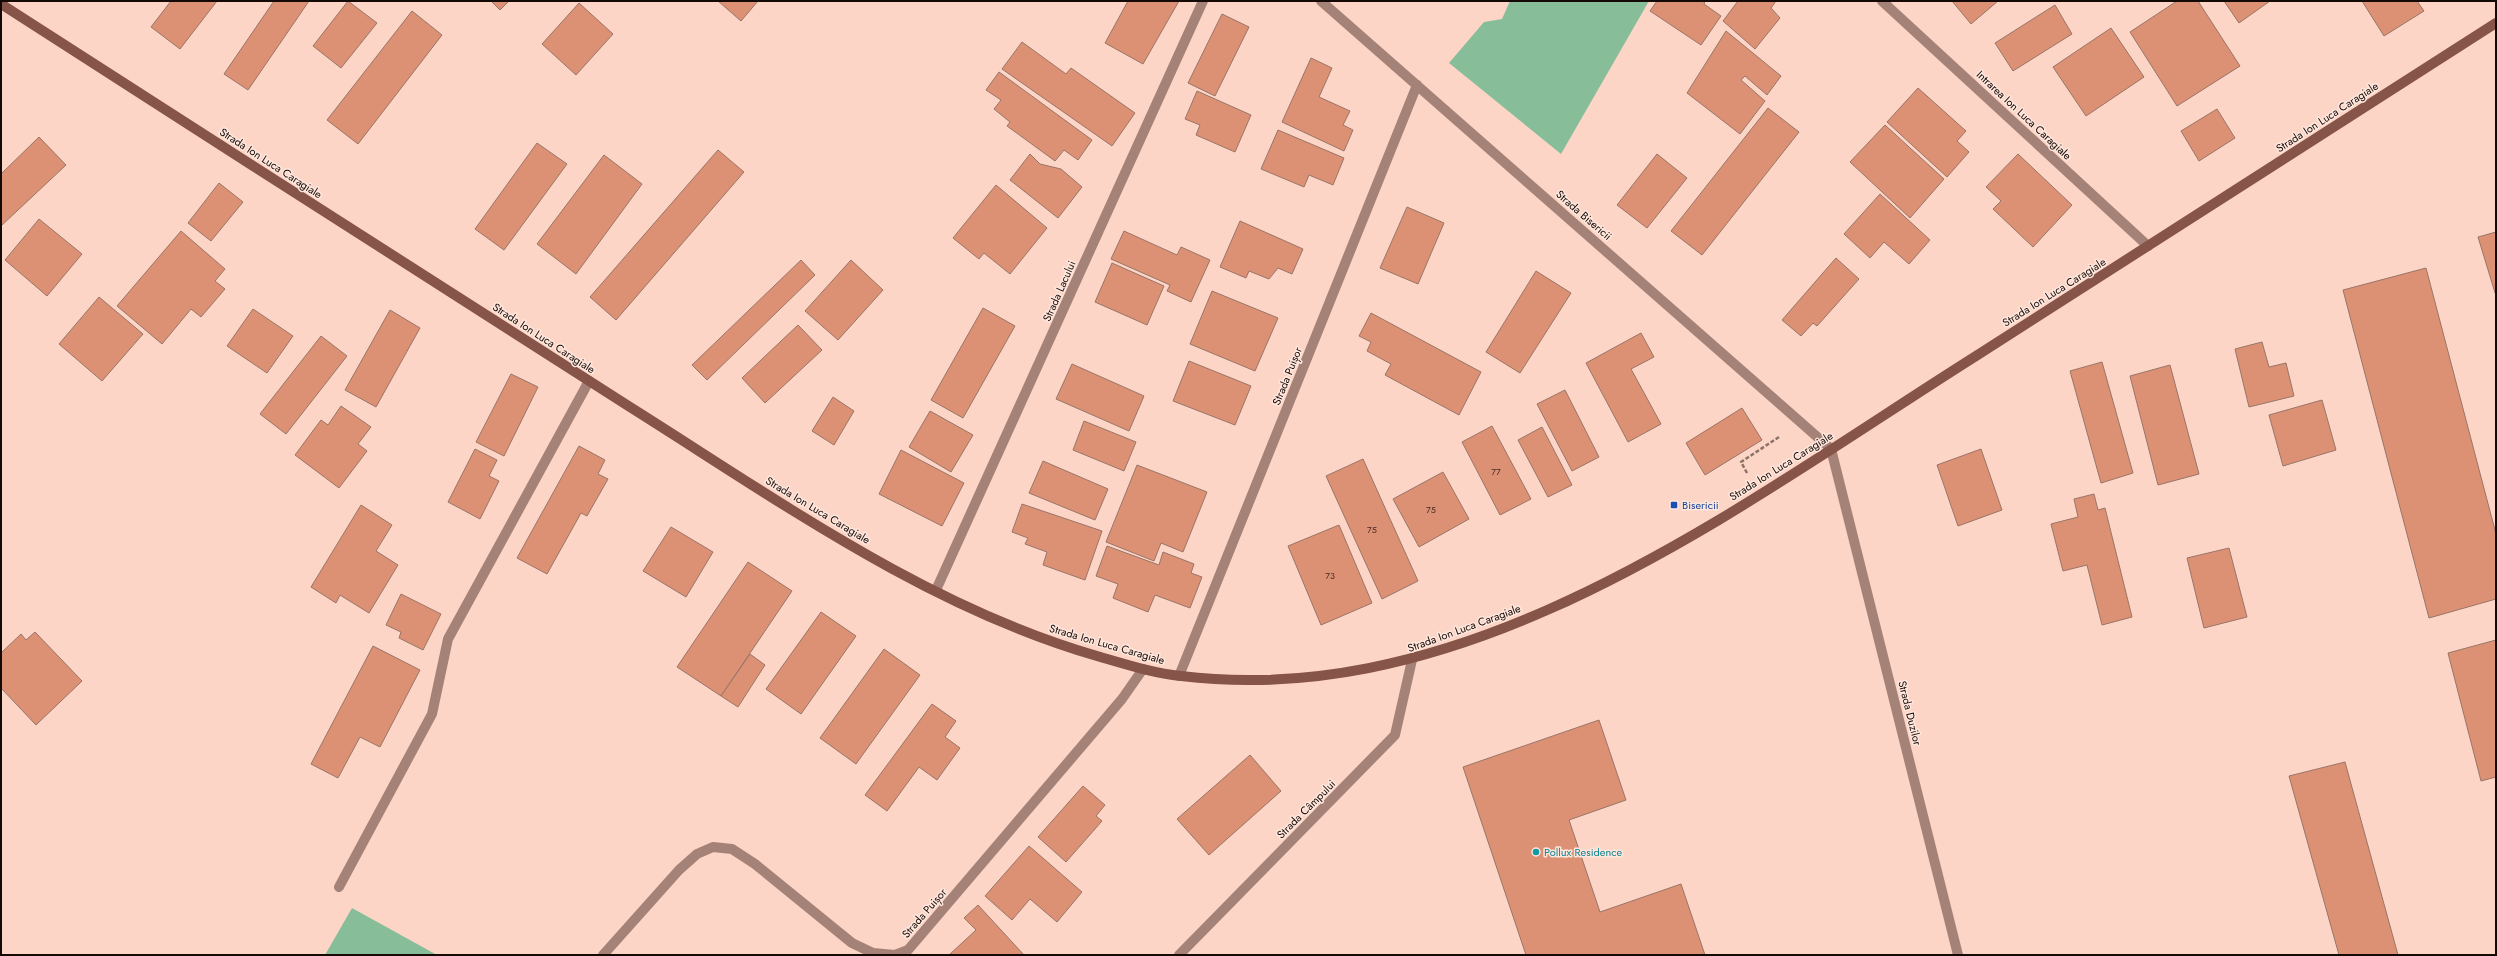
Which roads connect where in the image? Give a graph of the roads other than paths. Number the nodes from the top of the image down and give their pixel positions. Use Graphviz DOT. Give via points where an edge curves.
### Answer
graph roads {
  1 [pos="1203,1"];
  2 [pos="1321,1"];
  3 [pos="1882,1"];
  4 [pos="1,4"];
  5 [pos="2496,23"];
  6 [pos="1417,85"];
  7 [pos="2148,246"];
  8 [pos="589,381"];
  9 [pos="1831,449"];
  10 [pos="936,590"];
  11 [pos="1412,660"];
  12 [pos="1144,670"];
  13 [pos="1179,676"];
  14 [pos="339,888"];
  15 [pos="603,955"];
  16 [pos="1179,955"];
  17 [pos="1958,955"];
  1 -- 10 [label="street, Strada Lacului"];
  2 -- 6 [label="street, Strada Bisericii"];
  3 -- 7 [label="street, Intrarea Ion Luca Caragiale"];
  4 -- 8 [label="main road, Strada Ion Luca Caragiale"];
  5 -- 7 [label="main road, Strada Ion Luca Caragiale"];
  6 -- 9 [label="street, Strada Bisericii"];
  6 -- 13 [label="street, Strada Puișor"];
  7 -- 9 [label="main road, Strada Ion Luca Caragiale"];
  8 -- 10 [label="main road, Strada Ion Luca Caragiale" via="811,520"];
  8 -- 14 [label="street" via="448,639 432,714"];
  9 -- 11 [label="main road, Strada Ion Luca Caragiale" via="1662,553 1609,581 1522,620"];
  9 -- 17 [label="street, Strada Duzilor"];
  10 -- 12 [label="main road, Strada Ion Luca Caragiale" via="994,619 1058,645"];
  11 -- 13 [label="main road, Strada Ion Luca Caragiale" via="1361,671 1307,677 1245,681"];
  11 -- 16 [label="street, Strada Câmpului" via="1395,735"];
  12 -- 13 [label="main road, Strada Ion Luca Caragiale"];
  12 -- 15 [label="street, Strada Puișor" via="908,950 895,955 873,953 852,943 754,864 732,849 713,847 697,854 679,870"];
}
